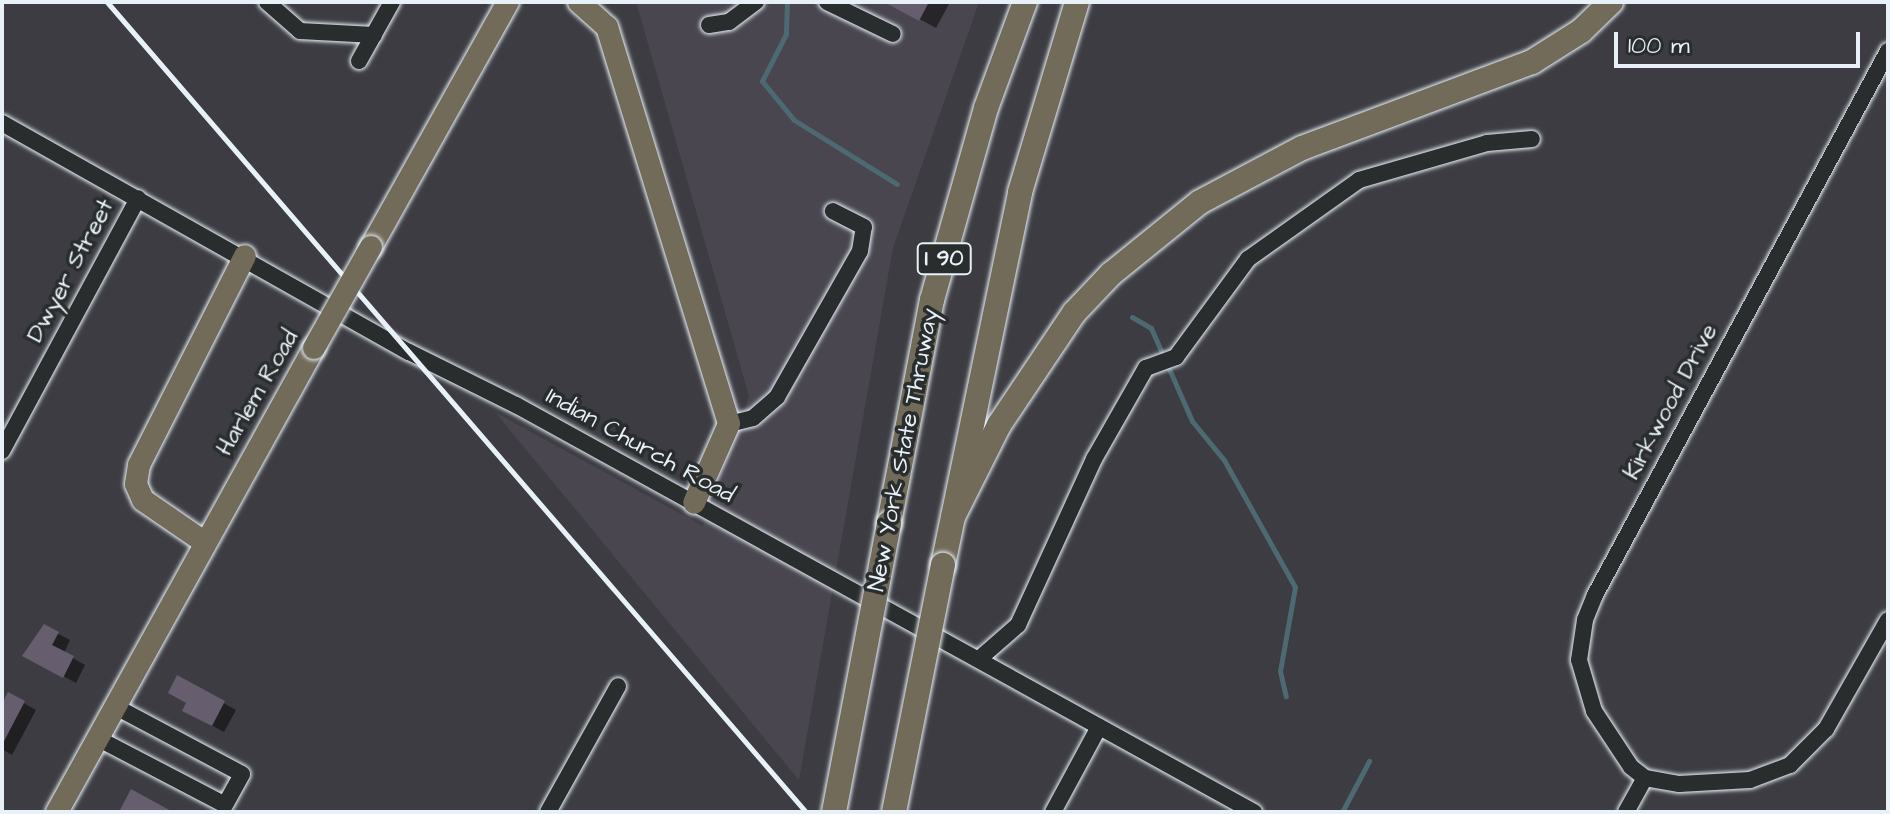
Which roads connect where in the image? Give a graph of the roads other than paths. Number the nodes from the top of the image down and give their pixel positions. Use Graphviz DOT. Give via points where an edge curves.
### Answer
graph roads {
  1 [pos="267,2"];
  2 [pos="392,2"];
  3 [pos="508,2"];
  4 [pos="579,2"];
  5 [pos="756,2"];
  6 [pos="827,2"];
  7 [pos="1025,2"];
  8 [pos="1077,2"];
  9 [pos="1611,2"];
  10 [pos="709,25"];
  11 [pos="893,34"];
  12 [pos="374,35"];
  13 [pos="1888,51"];
  14 [pos="359,61"];
  15 [pos="2,123"];
  16 [pos="1532,139"];
  17 [pos="138,198"];
  18 [pos="833,211"];
  19 [pos="245,256"];
  20 [pos="729,424"];
  21 [pos="2,451"];
  22 [pos="694,503"];
  23 [pos="953,517"];
  24 [pos="204,542"];
  25 [pos="1888,620"];
  26 [pos="979,659"];
  27 [pos="618,686"];
  28 [pos="114,706"];
  29 [pos="1099,727"];
  30 [pos="97,738"];
  31 [pos="1645,778"];
  32 [pos="57,812"];
  33 [pos="548,812"];
  34 [pos="834,812"];
  35 [pos="894,812"];
  36 [pos="1053,812"];
  37 [pos="1254,812"];
  38 [pos="1626,812"];
  1 -- 12 [label="street" via="300,31"];
  2 -- 12 [label="street"];
  3 -- 24 [label="main road, Harlem Road, bridge"];
  4 -- 20 [label="main road" via="607,27"];
  5 -- 10 [label="street" via="729,22"];
  6 -- 11 [label="street"];
  7 -- 34 [label="highway, New York State Thruway / I 90, bridge" via="986,108 932,300"];
  8 -- 23 [label="highway, I 90" via="1020,192"];
  9 -- 23 [label="highway" via="1581,31 1532,62 1302,148 1200,202 1111,274 1074,313 999,425"];
  12 -- 14 [label="street"];
  13 -- 31 [label="street, Kirkwood Drive" via="1585,620 1579,660 1594,711 1631,767"];
  15 -- 17 [label="street, Indian Church Road"];
  16 -- 26 [label="street" via="1487,143 1359,180 1248,259 1176,357 1146,368 1094,459 1018,625"];
  17 -- 19 [label="street, Indian Church Road"];
  17 -- 21 [label="street, Dwyer Street"];
  18 -- 20 [label="street" via="864,227 860,251 777,397 753,418"];
  19 -- 22 [label="street, Indian Church Road" via="409,352"];
  19 -- 24 [label="main road" via="139,465 136,484 143,500"];
  20 -- 22 [label="main road"];
  22 -- 26 [label="street, Indian Church Road"];
  23 -- 35 [label="highway, I 90, bridge"];
  24 -- 28 [label="main road, Harlem Road"];
  25 -- 31 [label="street" via="1841,708 1790,765 1750,780 1715,784"];
  26 -- 29 [label="street, Indian Church Road"];
  27 -- 33 [label="street"];
  28 -- 30 [label="main road, Harlem Road"];
  28 -- 30 [label="street" via="242,774 225,805"];
  29 -- 36 [label="street"];
  29 -- 37 [label="street, Indian Church Road"];
  30 -- 32 [label="main road, Harlem Road"];
  31 -- 38 [label="street"];
}
